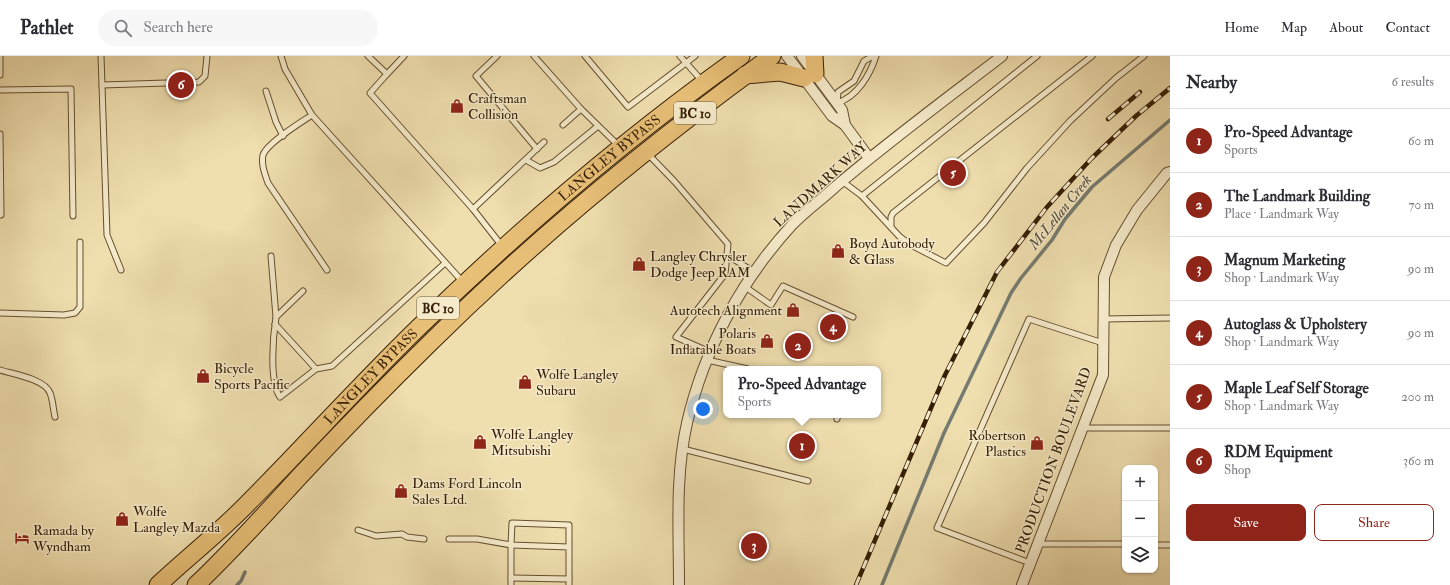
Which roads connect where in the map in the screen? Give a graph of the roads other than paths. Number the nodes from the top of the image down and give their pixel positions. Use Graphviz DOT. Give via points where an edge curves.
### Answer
graph roads {
  1 [pos="0,56"];
  2 [pos="101,56"];
  3 [pos="207,56"];
  4 [pos="281,56"];
  5 [pos="368,56"];
  6 [pos="404,56"];
  7 [pos="497,56"];
  8 [pos="534,56"];
  9 [pos="585,56"];
  10 [pos="680,56"];
  11 [pos="695,56"];
  12 [pos="740,56"];
  13 [pos="772,56"];
  14 [pos="787,56"];
  15 [pos="802,56"];
  16 [pos="814,56"];
  17 [pos="873,56"];
  18 [pos="876,56"];
  19 [pos="1002,56"];
  20 [pos="1037,56"];
  21 [pos="1092,56"];
  22 [pos="1144,56"];
  23 [pos="685,63"];
  24 [pos="0,74"];
  25 [pos="387,74"];
  26 [pos="745,75"];
  27 [pos="809,76"];
  28 [pos="704,84"];
  29 [pos="102,85"];
  30 [pos="0,90"];
  31 [pos="266,91"];
  32 [pos="836,103"];
  33 [pos="581,109"];
  34 [pos="312,115"];
  35 [pos="563,125"];
  36 [pos="845,125"];
  37 [pos="598,126"];
  38 [pos="0,134"];
  39 [pos="283,136"];
  40 [pos="544,142"];
  41 [pos="622,148"];
  42 [pos="537,149"];
  43 [pos="646,152"];
  44 [pos="868,158"];
  45 [pos="526,160"];
  46 [pos="1170,172"];
  47 [pos="842,181"];
  48 [pos="862,196"];
  49 [pos="473,209"];
  50 [pos="1,215"];
  51 [pos="73,216"];
  52 [pos="891,227"];
  53 [pos="80,242"];
  54 [pos="504,248"];
  55 [pos="271,256"];
  56 [pos="727,256"];
  57 [pos="446,263"];
  58 [pos="121,270"];
  59 [pos="327,270"];
  60 [pos="754,272"];
  61 [pos="464,284"];
  62 [pos="744,286"];
  63 [pos="303,291"];
  64 [pos="0,313"];
  65 [pos="276,317"];
  66 [pos="853,317"];
  67 [pos="1170,318"];
  68 [pos="1103,319"];
  69 [pos="274,324"];
  70 [pos="1103,343"];
  71 [pos="708,356"];
  72 [pos="739,366"];
  73 [pos="316,369"];
  74 [pos="0,370"];
  75 [pos="55,417"];
  76 [pos="1082,428"];
  77 [pos="1170,428"];
  78 [pos="683,449"];
  79 [pos="808,481"];
  80 [pos="358,530"];
  81 [pos="424,540"];
  82 [pos="449,540"];
  83 [pos="1037,544"];
  84 [pos="1122,544"];
  85 [pos="512,545"];
  86 [pos="1158,545"];
  87 [pos="1170,545"];
  88 [pos="569,547"];
  89 [pos="1030,563"];
  90 [pos="511,578"];
  91 [pos="569,579"];
  92 [pos="158,585"];
  93 [pos="196,585"];
  94 [pos="511,585"];
  95 [pos="569,585"];
  96 [pos="679,585"];
  97 [pos="1022,585"];
  1 -- 24 [label="lane"];
  2 -- 29 [label="lane"];
  3 -- 29 [label="lane" via="205,76 199,82"];
  4 -- 34 [label="lane"];
  5 -- 25 [label="lane"];
  6 -- 25 [label="lane"];
  7 -- 42 [label="lane" via="476,76"];
  8 -- 33 [label="lane"];
  9 -- 23 [label="lane" via="628,107"];
  10 -- 23 [label="lane"];
  11 -- 23 [label="lane"];
  12 -- 28 [label="highway, LANGLEY BYPASS / BC 10"];
  13 -- 26 [label="highway, LANGLEY BYPASS / BC 10"];
  14 -- 27 [label="street"];
  15 -- 27 [label="street"];
  16 -- 27 [label="highway"];
  17 -- 32 [label="lane" via="864,61 854,81 838,92"];
  18 -- 32 [label="lane" via="859,88 844,101"];
  19 -- 44 [label="street, LANDMARK WAY"];
  20 -- 48 [label="lane"];
  21 -- 52 [label="lane" via="893,213"];
  22 -- 52 [label="lane" via="1070,121 1027,168 984,223 946,263 909,244"];
  23 -- 28 [label="lane"];
  25 -- 49 [label="lane" via="370,93"];
  26 -- 27 [label="highway" via="780,72"];
  26 -- 43 [label="highway, LANGLEY BYPASS / BC 10"];
  27 -- 32 [label="street"];
  27 -- 36 [label="street" via="832,116"];
  28 -- 41 [label="highway, LANGLEY BYPASS / BC 10"];
  29 -- 58 [label="lane" via="107,234"];
  30 -- 51 [label="lane" via="71,89"];
  31 -- 39 [label="lane"];
  32 -- 36 [label="street" via="842,110"];
  33 -- 35 [label="lane"];
  33 -- 37 [label="lane"];
  34 -- 39 [label="lane"];
  34 -- 57 [label="lane"];
  36 -- 44 [label="street"];
  37 -- 41 [label="lane"];
  37 -- 45 [label="lane" via="554,162 540,168"];
  38 -- 50 [label="lane"];
  39 -- 59 [label="lane" via="264,154 263,167 266,178"];
  40 -- 42 [label="lane"];
  41 -- 54 [label="highway, LANGLEY BYPASS / BC 10"];
  42 -- 45 [label="lane"];
  43 -- 56 [label="lane" via="728,244"];
  43 -- 93 [label="highway, LANGLEY BYPASS / BC 10" via="561,222 437,336 223,560"];
  44 -- 47 [label="street, LANDMARK WAY"];
  45 -- 49 [label="lane"];
  46 -- 68 [label="street, PRODUCTION BOULEVARD" via="1137,210 1116,246 1104,277"];
  47 -- 48 [label="lane"];
  47 -- 60 [label="street, LANDMARK WAY" via="791,226"];
  48 -- 52 [label="lane"];
  49 -- 54 [label="lane"];
  53 -- 64 [label="lane" via="80,307 75,313"];
  54 -- 61 [label="highway, LANGLEY BYPASS / BC 10"];
  55 -- 65 [label="lane"];
  56 -- 60 [label="lane"];
  56 -- 71 [label="lane" via="725,274 676,337"];
  57 -- 61 [label="lane"];
  57 -- 73 [label="lane" via="332,366"];
  60 -- 62 [label="street, LANDMARK WAY"];
  61 -- 92 [label="highway, LANGLEY BYPASS / BC 10" via="359,387 242,509"];
  62 -- 66 [label="lane" via="771,305 783,286"];
  62 -- 71 [label="street, LANDMARK WAY"];
  63 -- 65 [label="lane"];
  65 -- 69 [label="lane"];
  67 -- 68 [label="lane"];
  68 -- 70 [label="street, PRODUCTION BOULEVARD"];
  69 -- 73 [label="lane"];
  69 -- 73 [label="lane" via="272,344 275,390 280,397"];
  70 -- 76 [label="street, PRODUCTION BOULEVARD" via="1103,375"];
  70 -- 89 [label="lane" via="1029,319 937,528"];
  71 -- 72 [label="lane"];
  71 -- 78 [label="street, LANDMARK WAY" via="687,424"];
  74 -- 75 [label="lane" via="46,386 50,392"];
  76 -- 77 [label="lane"];
  76 -- 83 [label="street, PRODUCTION BOULEVARD"];
  78 -- 79 [label="lane"];
  78 -- 96 [label="street, LANDMARK WAY" via="680,474"];
  80 -- 81 [label="lane" via="376,536 402,534"];
  82 -- 85 [label="lane" via="477,539"];
  83 -- 84 [label="lane"];
  83 -- 89 [label="street, PRODUCTION BOULEVARD"];
  85 -- 88 [label="lane"];
  85 -- 88 [label="lane" via="512,523 569,525"];
  85 -- 90 [label="lane"];
  86 -- 87 [label="lane"];
  88 -- 91 [label="lane"];
  89 -- 97 [label="street, PRODUCTION BOULEVARD"];
  90 -- 91 [label="lane"];
  90 -- 94 [label="lane"];
  91 -- 95 [label="lane"];
}
